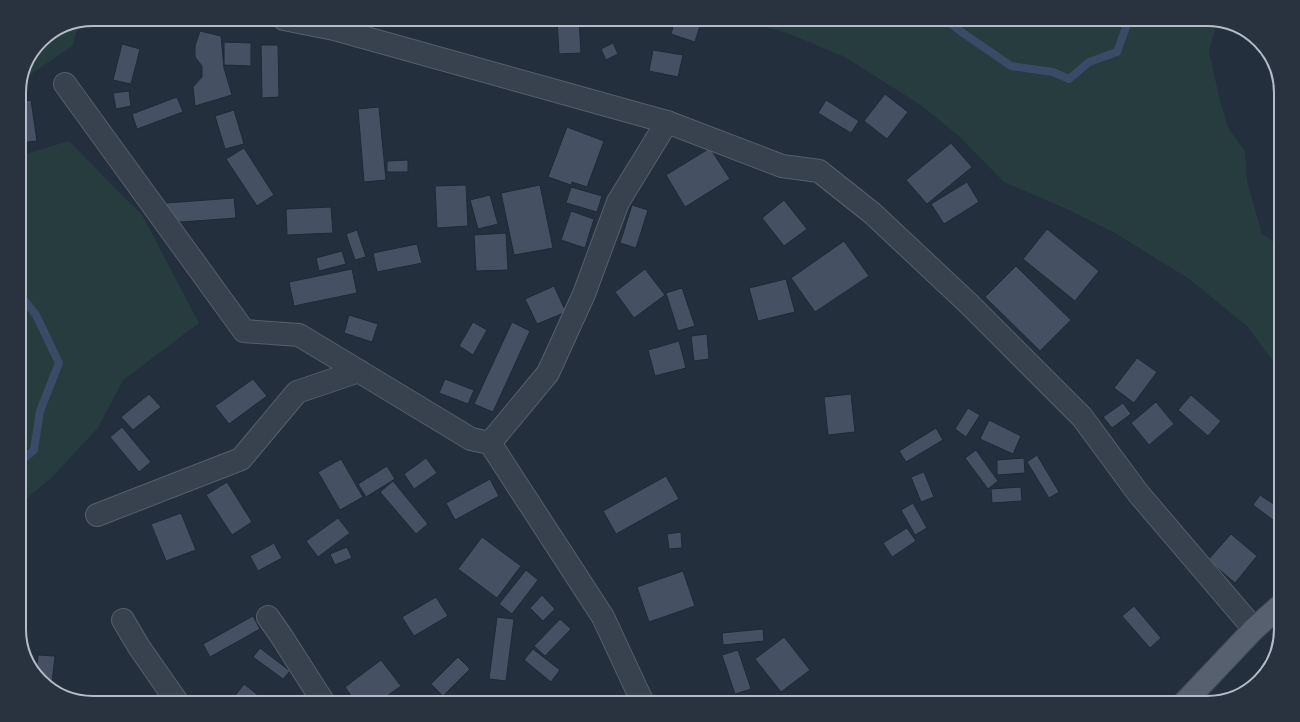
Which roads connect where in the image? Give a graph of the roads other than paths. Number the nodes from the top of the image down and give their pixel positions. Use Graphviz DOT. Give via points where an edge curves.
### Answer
graph roads {
  1 [pos="319,26"];
  2 [pos="65,84"];
  3 [pos="667,122"];
  4 [pos="359,371"];
  5 [pos="490,443"];
  6 [pos="97,515"];
  7 [pos="1274,611"];
  8 [pos="268,617"];
  9 [pos="123,620"];
  10 [pos="1254,629"];
  11 [pos="173,696"];
  12 [pos="320,696"];
  13 [pos="640,696"];
  14 [pos="1191,696"];
  1 -- 3 [label="street"];
  2 -- 4 [label="street" via="244,331 299,335"];
  3 -- 5 [label="street" via="618,202 584,294 548,373"];
  3 -- 10 [label="street" via="782,166 819,171 872,213 1082,417 1138,493"];
  4 -- 5 [label="street" via="471,439"];
  4 -- 6 [label="street" via="297,392 241,459"];
  5 -- 13 [label="street" via="603,617"];
  7 -- 10 [label="main road"];
  8 -- 12 [label="street"];
  9 -- 11 [label="street"];
  10 -- 14 [label="main road"];
}
